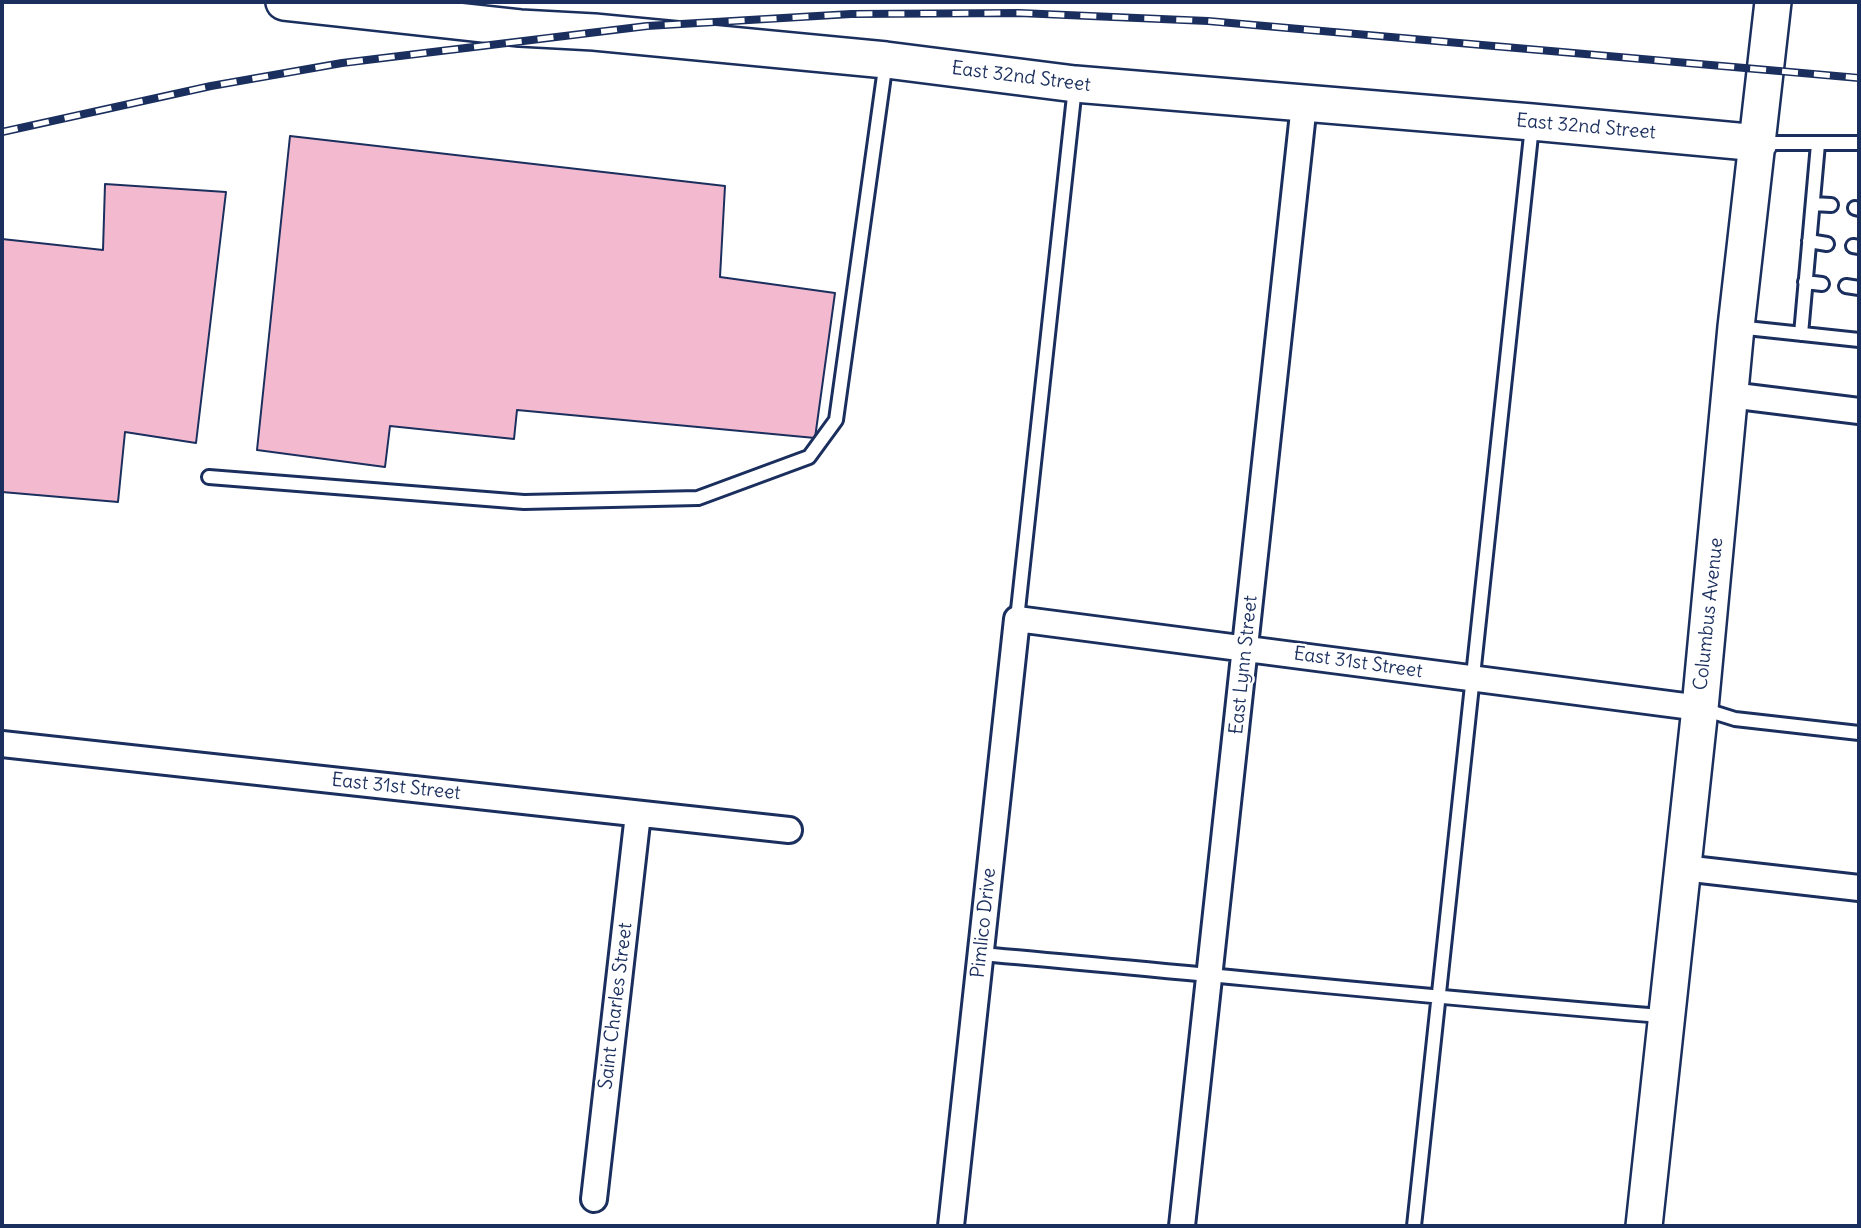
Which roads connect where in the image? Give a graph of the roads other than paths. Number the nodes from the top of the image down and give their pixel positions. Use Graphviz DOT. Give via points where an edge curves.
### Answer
graph roads {
  1 [pos="284,2"];
  2 [pos="1773,2"];
  3 [pos="886,61"];
  4 [pos="1075,84"];
  5 [pos="1304,104"];
  6 [pos="1532,122"];
  7 [pos="1759,143"];
  8 [pos="1859,143"];
  9 [pos="1818,144"];
  10 [pos="1812,204"];
  11 [pos="1831,205"];
  12 [pos="1809,241"];
  13 [pos="1827,244"];
  14 [pos="1805,282"];
  15 [pos="1822,284"];
  16 [pos="1736,327"];
  17 [pos="1801,334"];
  18 [pos="1859,340"];
  19 [pos="1730,395"];
  20 [pos="1859,411"];
  21 [pos="209,477"];
  22 [pos="1017,619"];
  23 [pos="1245,648"];
  24 [pos="1471,678"];
  25 [pos="1700,708"];
  26 [pos="1859,733"];
  27 [pos="2,744"];
  28 [pos="638,814"];
  29 [pos="789,830"];
  30 [pos="1683,868"];
  31 [pos="1859,888"];
  32 [pos="981,954"];
  33 [pos="1211,974"];
  34 [pos="1438,998"];
  35 [pos="1667,1016"];
  36 [pos="594,1199"];
  37 [pos="951,1226"];
  38 [pos="1182,1226"];
  39 [pos="1413,1226"];
  40 [pos="1644,1226"];
  1 -- 3 [label="street, East 32nd Street"];
  2 -- 7 [label="street, Columbus Avenue"];
  3 -- 4 [label="street, East 32nd Street"];
  3 -- 21 [label="lane" via="836,420 809,457 698,498 524,502"];
  4 -- 5 [label="street, East 32nd Street"];
  4 -- 22 [label="lane"];
  5 -- 6 [label="street, East 32nd Street"];
  5 -- 23 [label="street, East Lynn Street"];
  6 -- 7 [label="street, East 32nd Street"];
  6 -- 24 [label="lane"];
  7 -- 9 [label="lane"];
  7 -- 16 [label="street, Columbus Avenue"];
  8 -- 9 [label="lane"];
  9 -- 10 [label="lane"];
  10 -- 11 [label="lane"];
  10 -- 12 [label="lane"];
  12 -- 13 [label="lane"];
  12 -- 14 [label="lane"];
  14 -- 15 [label="lane"];
  14 -- 17 [label="lane"];
  16 -- 17 [label="lane"];
  16 -- 19 [label="street, Columbus Avenue"];
  17 -- 18 [label="lane"];
  19 -- 20 [label="street"];
  19 -- 25 [label="street, Columbus Avenue"];
  22 -- 23 [label="street, East 31st Street"];
  22 -- 32 [label="street, Pimlico Drive"];
  23 -- 24 [label="street, East 31st Street"];
  23 -- 33 [label="street, East Lynn Street"];
  24 -- 25 [label="street, East 31st Street"];
  24 -- 34 [label="lane"];
  25 -- 26 [label="lane" via="1735,719"];
  25 -- 30 [label="street, Columbus Avenue"];
  27 -- 28 [label="street, East 31st Street"];
  28 -- 29 [label="street, East 31st Street"];
  28 -- 36 [label="street, Saint Charles Street"];
  30 -- 31 [label="street"];
  30 -- 35 [label="street, Columbus Avenue"];
  32 -- 33 [label="lane"];
  32 -- 37 [label="street, Pimlico Drive"];
  33 -- 34 [label="lane"];
  33 -- 38 [label="street, East Lynn Street"];
  34 -- 35 [label="lane"];
  34 -- 39 [label="lane"];
  35 -- 40 [label="street, Columbus Avenue"];
}
